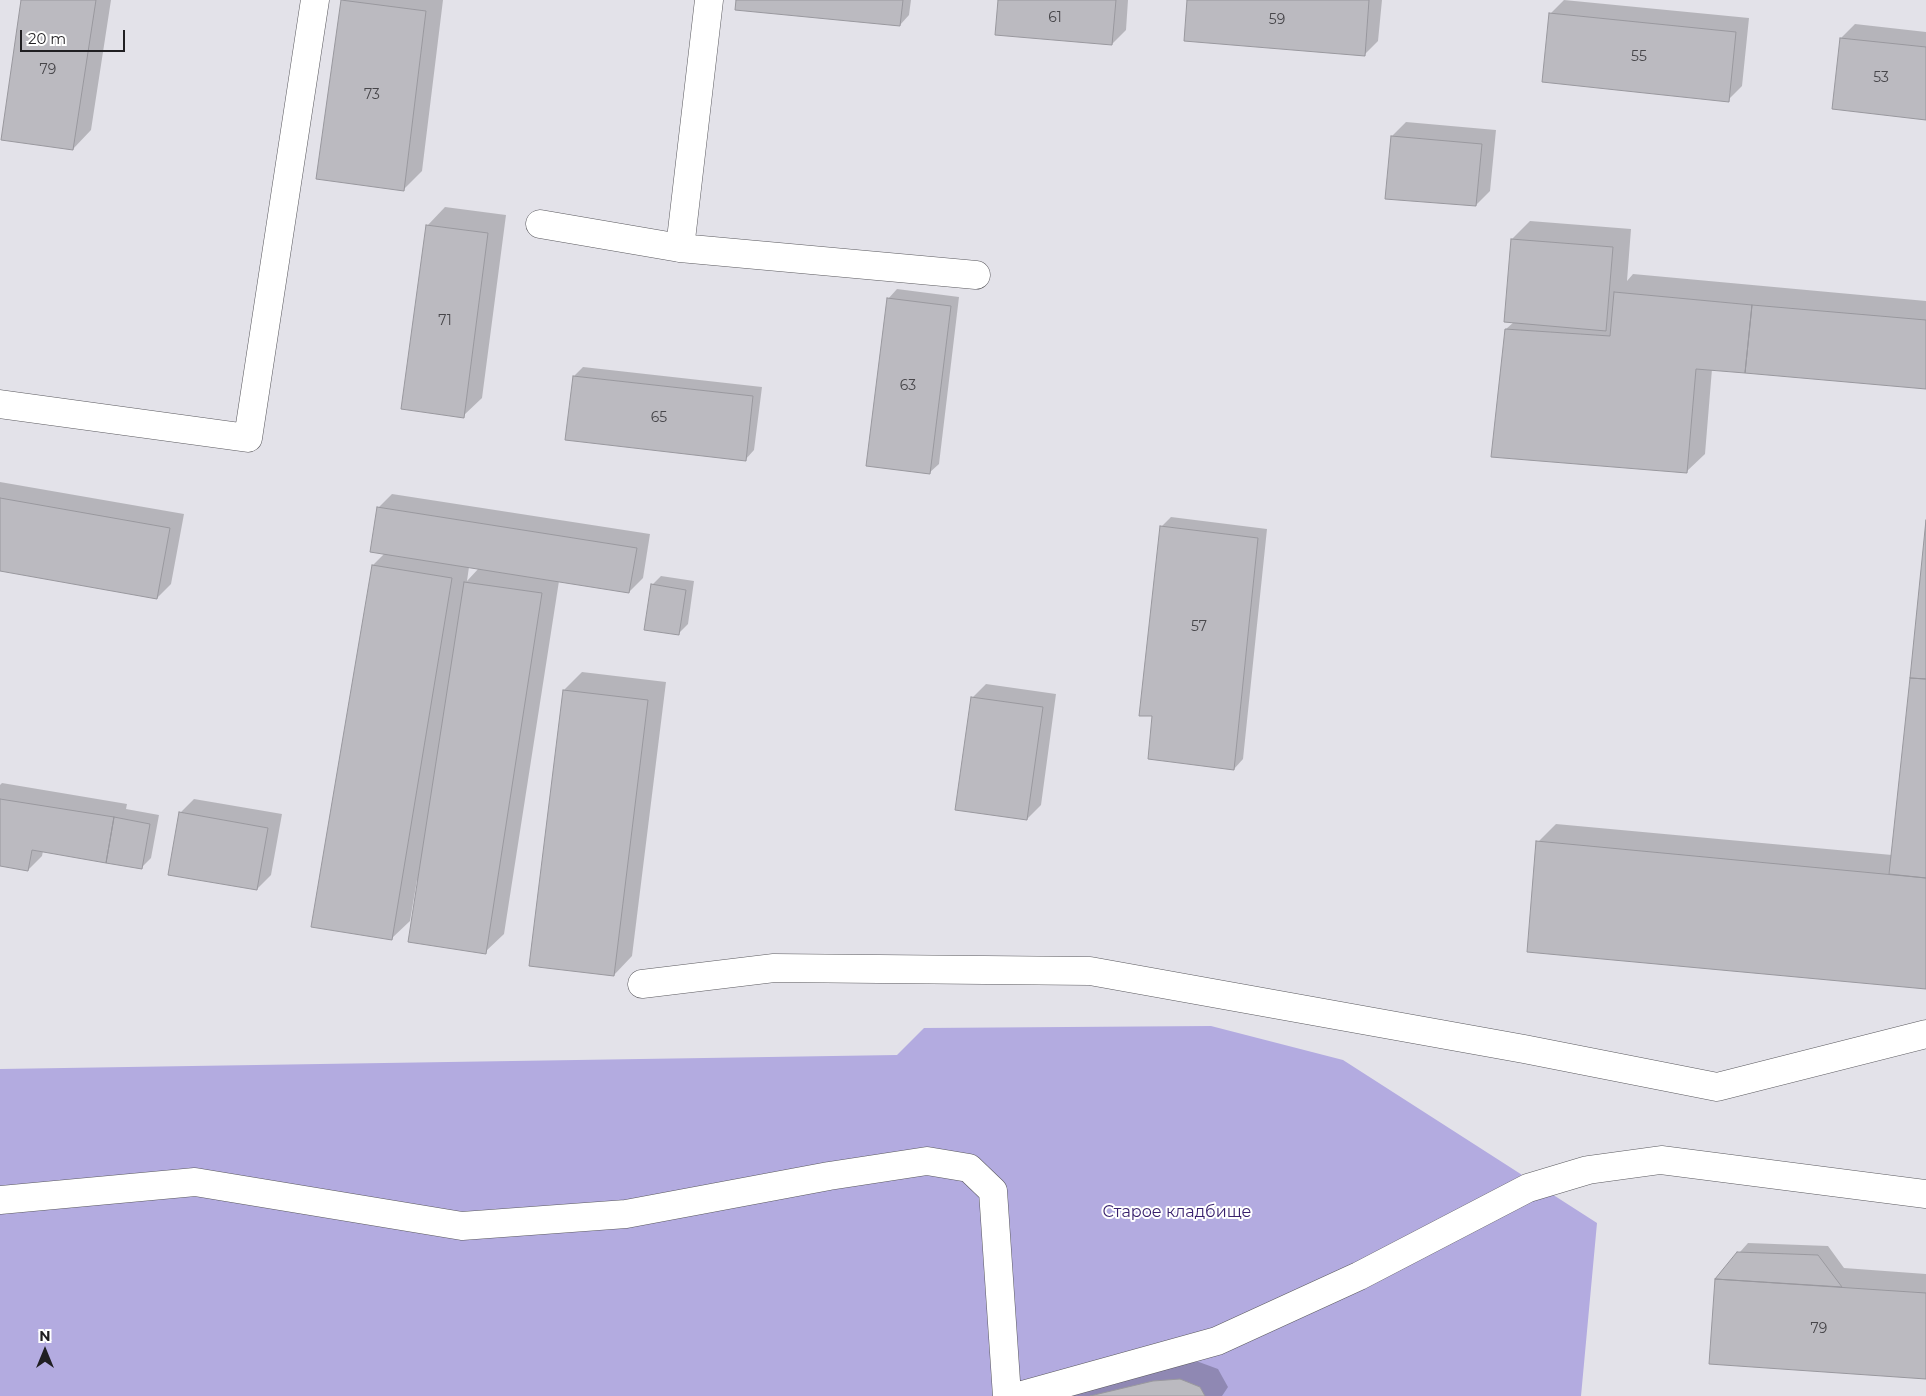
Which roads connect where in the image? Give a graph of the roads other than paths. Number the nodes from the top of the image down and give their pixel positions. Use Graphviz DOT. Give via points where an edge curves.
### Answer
graph roads {
  1 [pos="315,0"];
  2 [pos="709,0"];
  3 [pos="540,224"];
  4 [pos="680,248"];
  5 [pos="976,275"];
  6 [pos="0,404"];
  7 [pos="642,984"];
  8 [pos="1926,1034"];
  9 [pos="1926,1194"];
  10 [pos="0,1200"];
  11 [pos="1007,1396"];
  12 [pos="1019,1396"];
  1 -- 6 [label="lane" via="248,438"];
  2 -- 4 [label="lane"];
  3 -- 4 [label="lane"];
  4 -- 5 [label="lane"];
  7 -- 8 [label="lane" via="774,968 1090,971 1717,1087"];
  9 -- 12 [label="lane" via="1661,1160 1588,1170 1528,1188 1358,1276 1217,1341"];
  10 -- 11 [label="lane" via="195,1182 462,1226 626,1214 927,1161 969,1168 993,1192"];
}
